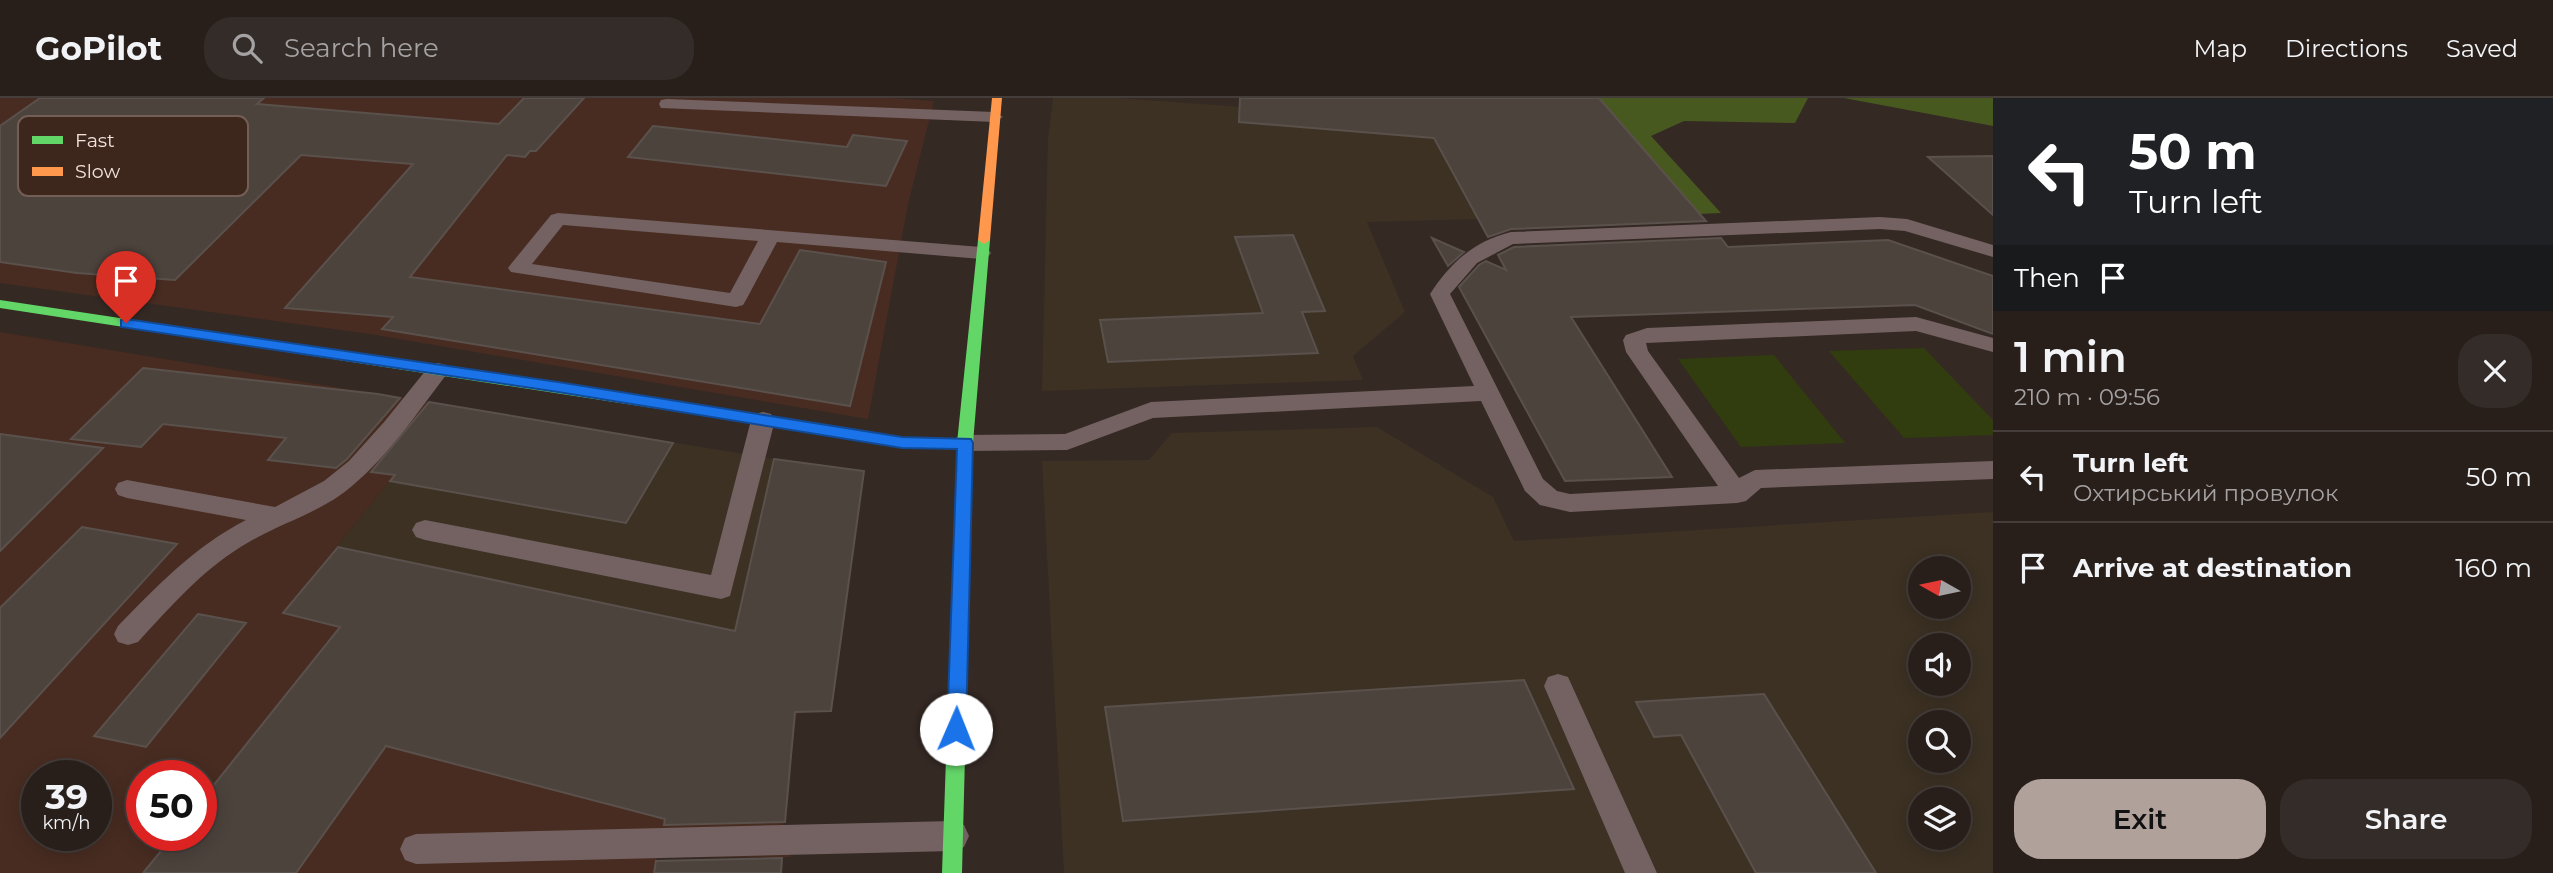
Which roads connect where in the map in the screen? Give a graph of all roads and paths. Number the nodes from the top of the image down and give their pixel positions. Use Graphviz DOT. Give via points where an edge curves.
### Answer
graph roads {
  1 [pos="670,98"];
  2 [pos="949,98"];
  3 [pos="996,107"];
  4 [pos="770,237"];
  5 [pos="1993,251"];
  6 [pos="981,253"];
  7 [pos="0,304"];
  8 [pos="1993,345"];
  9 [pos="438,370"];
  10 [pos="1490,394"];
  11 [pos="763,420"];
  12 [pos="965,443"];
  13 [pos="1993,470"];
  14 [pos="127,489"];
  15 [pos="1737,494"];
  16 [pos="279,517"];
  17 [pos="425,530"];
  18 [pos="128,634"];
  19 [pos="1558,686"];
  20 [pos="953,836"];
  21 [pos="416,849"];
  22 [pos="952,873"];
  23 [pos="1641,873"];
  1 -- 3 [label="lane" via="667,104"];
  2 -- 3 [label="lane"];
  3 -- 6 [label="main road"];
  4 -- 4 [label="lane" via="558,219 518,268 736,300"];
  4 -- 6 [label="lane"];
  5 -- 10 [label="lane" via="1907,225 1880,223 1511,238 1490,244 1453,273 1440,294"];
  6 -- 12 [label="main road"];
  7 -- 9 [label="main road"];
  8 -- 15 [label="lane" via="1916,324 1647,335 1634,340 1637,352"];
  9 -- 11 [label="main road"];
  9 -- 16 [label="lane" via="380,443 342,481"];
  10 -- 12 [label="lane" via="1151,410 1067,442"];
  10 -- 15 [label="lane" via="1534,485 1549,498 1570,502"];
  11 -- 12 [label="main road" via="902,443"];
  11 -- 17 [label="lane" via="721,588"];
  12 -- 20 [label="main road"];
  13 -- 15 [label="lane" via="1755,479"];
  14 -- 16 [label="lane"];
  16 -- 18 [label="lane" via="239,535 176,584"];
  19 -- 23 [label="lane"];
  20 -- 21 [label="lane"];
  20 -- 22 [label="main road"];
}
